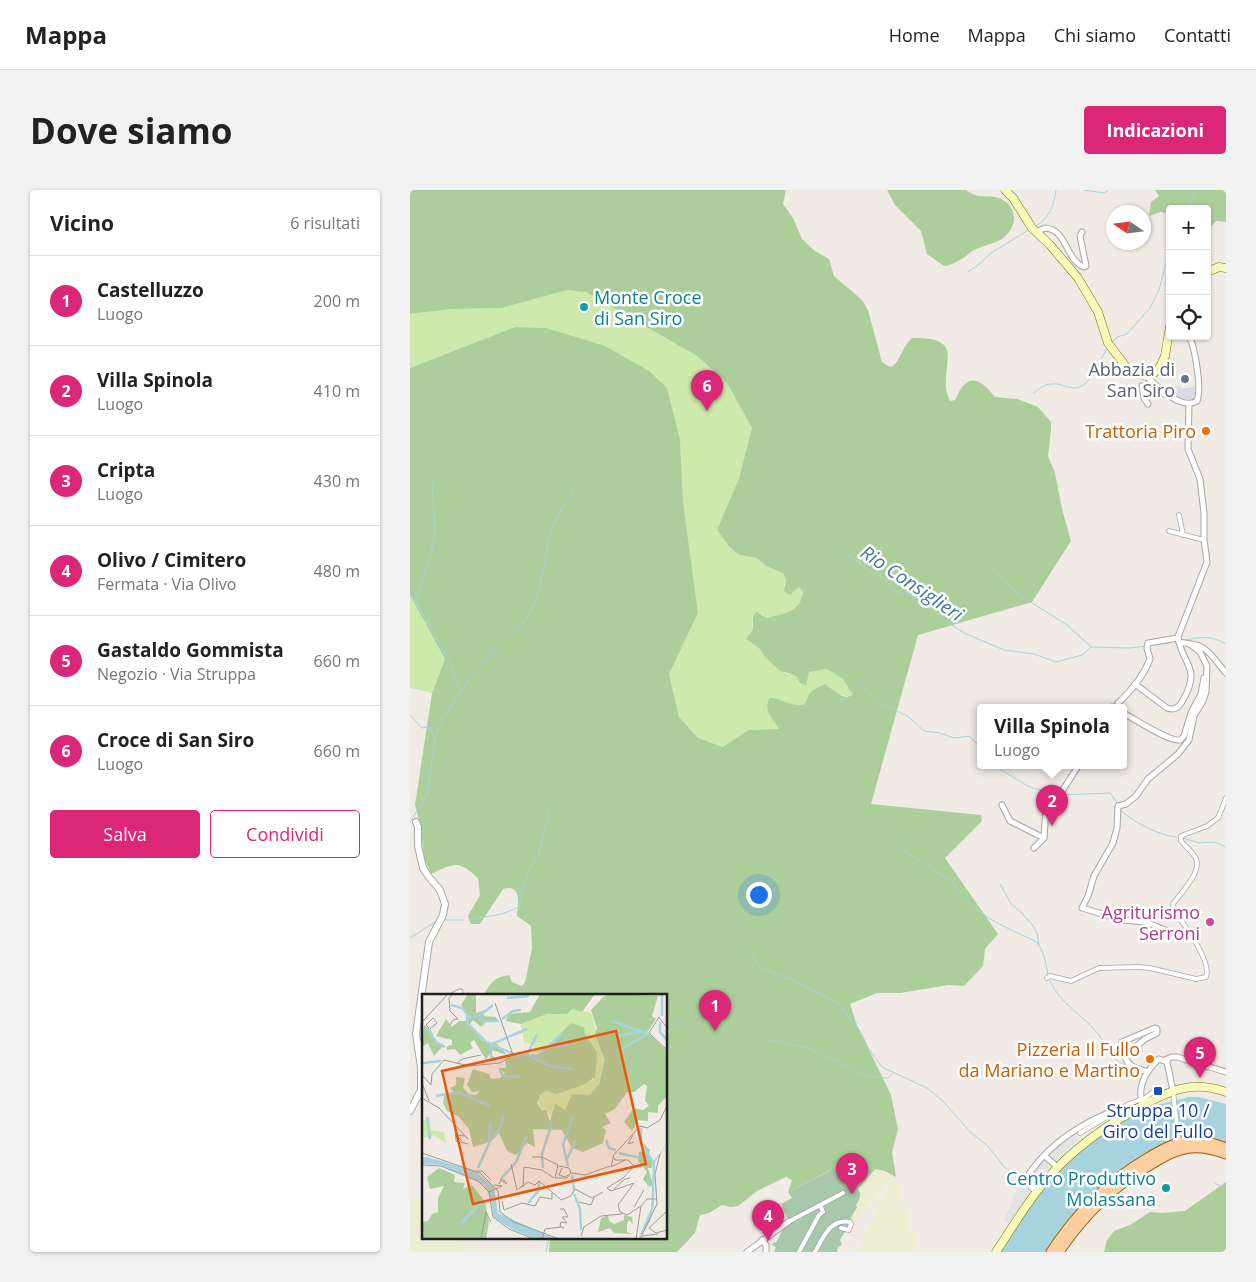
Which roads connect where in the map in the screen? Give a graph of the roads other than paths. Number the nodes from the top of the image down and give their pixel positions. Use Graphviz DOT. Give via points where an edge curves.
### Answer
graph roads {
  1 [pos="1005,190"];
  2 [pos="1036,232"];
  3 [pos="1082,232"];
  4 [pos="1226,268"];
  5 [pos="1211,270"];
  6 [pos="1167,340"];
  7 [pos="1191,340"];
  8 [pos="1146,376"];
  9 [pos="1169,396"];
  10 [pos="1148,404"];
  11 [pos="1189,404"];
  12 [pos="1178,515"];
  13 [pos="1169,531"];
  14 [pos="1183,535"];
  15 [pos="1204,540"];
  16 [pos="1179,642"];
  17 [pos="1190,644"];
  18 [pos="1226,673"];
  19 [pos="1135,684"];
  20 [pos="1117,704"];
  21 [pos="1127,715"];
  22 [pos="1076,769"];
  23 [pos="1226,798"];
  24 [pos="1002,805"];
  25 [pos="413,820"];
  26 [pos="1044,838"];
  27 [pos="1034,848"];
  28 [pos="1192,937"];
  29 [pos="1049,977"];
  30 [pos="460,992"];
  31 [pos="456,994"];
  32 [pos="1122,1042"];
  33 [pos="422,1043"];
  34 [pos="418,1048"];
  35 [pos="1165,1060"];
  36 [pos="1147,1072"];
  37 [pos="1226,1072"];
  38 [pos="1153,1092"];
  39 [pos="1226,1092"];
  40 [pos="1174,1094"];
  41 [pos="1142,1103"];
  42 [pos="410,1111"];
  43 [pos="1115,1114"];
  44 [pos="1079,1126"];
  45 [pos="1086,1130"];
  46 [pos="1080,1133"];
  47 [pos="1178,1141"];
  48 [pos="1226,1148"];
  49 [pos="1226,1154"];
  50 [pos="1045,1156"];
  51 [pos="1057,1167"];
  52 [pos="1036,1192"];
  53 [pos="843,1193"];
  54 [pos="820,1205"];
  55 [pos="788,1222"];
  56 [pos="841,1228"];
  57 [pos="762,1240"];
  58 [pos="751,1251"];
  59 [pos="766,1252"];
  60 [pos="799,1252"];
  61 [pos="815,1252"];
  62 [pos="996,1252"];
  63 [pos="1051,1252"];
  64 [pos="1059,1252"];
  1 -- 2 [label="main road"];
  2 -- 3 [label="street" via="1045,228 1054,230 1074,260 1084,267"];
  2 -- 8 [label="main road" via="1078,278 1098,312 1108,344 1127,369"];
  4 -- 5 [label="main road"];
  6 -- 8 [label="main road" via="1162,365"];
  7 -- 11 [label="street" via="1199,395 1198,401"];
  8 -- 9 [label="street"];
  9 -- 10 [label="street" via="1142,386"];
  9 -- 11 [label="street"];
  11 -- 15 [label="street" via="1188,449 1200,479"];
  12 -- 14 [label="street"];
  13 -- 14 [label="street"];
  14 -- 15 [label="street"];
  15 -- 16 [label="street" via="1206,566"];
  16 -- 17 [label="street"];
  16 -- 19 [label="street" via="1149,643 1150,660"];
  16 -- 19 [label="street" via="1189,665 1190,683 1176,709 1167,708"];
  16 -- 21 [label="street" via="1196,652 1204,669 1202,694 1183,738 1172,740"];
  17 -- 18 [label="street" via="1205,648"];
  17 -- 28 [label="street" via="1202,654 1207,673 1206,692 1194,716 1190,740 1148,779 1139,794 1118,806 1113,843 1094,876 1082,908 1123,920 1145,922"];
  19 -- 20 [label="street"];
  22 -- 26 [label="street" via="1062,792 1051,788 1046,793"];
  23 -- 28 [label="street" via="1218,818 1181,837 1198,866 1173,906"];
  24 -- 26 [label="street" via="1010,821"];
  25 -- 34 [label="street" via="418,827 423,868 444,896 445,909 429,942 416,1034"];
  26 -- 27 [label="street"];
  28 -- 29 [label="street" via="1207,967 1208,974 1202,979 1138,967 1099,968 1071,981"];
  30 -- 31 [label="street"];
  32 -- 36 [label="street" via="1157,1029 1157,1033 1136,1045 1125,1057 1133,1067"];
  33 -- 34 [label="street"];
  34 -- 42 [label="street" via="421,1090"];
  35 -- 36 [label="street" via="1159,1059"];
  35 -- 37 [label="street" via="1181,1058"];
  35 -- 40 [label="street"];
  36 -- 41 [label="street" via="1142,1087"];
  38 -- 41 [label="street"];
  39 -- 40 [label="main road" via="1197,1086"];
  40 -- 41 [label="main road"];
  40 -- 47 [label="street"];
  41 -- 43 [label="main road"];
  43 -- 44 [label="street"];
  43 -- 45 [label="street"];
  43 -- 51 [label="main road"];
  44 -- 45 [label="street"];
  44 -- 50 [label="street"];
  45 -- 46 [label="street"];
  47 -- 48 [label="main road" via="1201,1141"];
  47 -- 63 [label="main road" via="1126,1170 1102,1190"];
  49 -- 64 [label="main road" via="1205,1148 1180,1150 1162,1158 1130,1177 1094,1208"];
  50 -- 51 [label="street"];
  50 -- 52 [label="street" via="1025,1180"];
  51 -- 52 [label="main road"];
  52 -- 62 [label="main road"];
  53 -- 54 [label="street"];
  54 -- 55 [label="street"];
  54 -- 60 [label="street" via="823,1212"];
  55 -- 57 [label="street"];
  56 -- 61 [label="street" via="849,1230 852,1224 837,1222 828,1228"];
  57 -- 58 [label="street"];
  57 -- 59 [label="street"];
}
